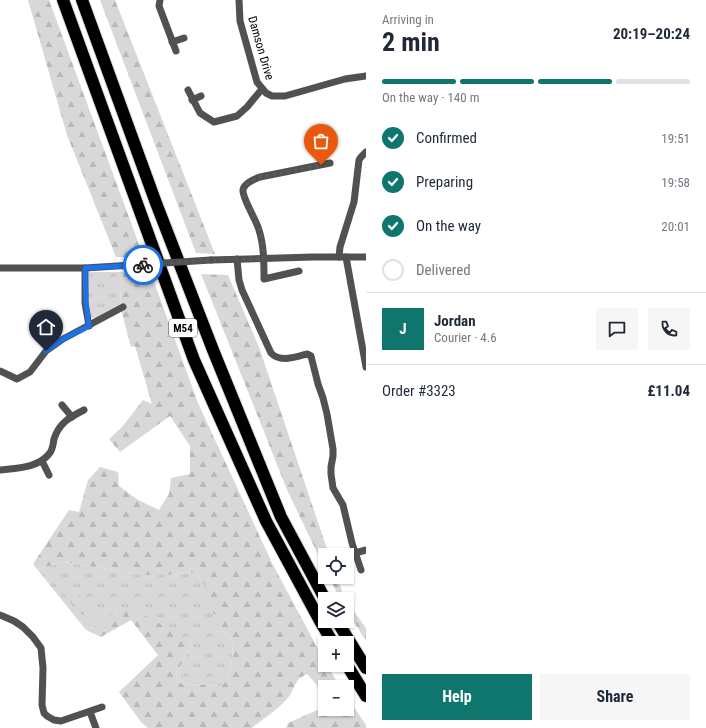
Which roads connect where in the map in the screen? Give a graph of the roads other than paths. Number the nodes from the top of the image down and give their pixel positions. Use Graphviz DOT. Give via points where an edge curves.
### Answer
graph roads {
  1 [pos="62,0"];
  2 [pos="82,0"];
  3 [pos="160,0"];
  4 [pos="239,0"];
  5 [pos="184,38"];
  6 [pos="172,42"];
  7 [pos="176,51"];
  8 [pos="366,76"];
  9 [pos="262,89"];
  10 [pos="188,90"];
  11 [pos="201,96"];
  12 [pos="192,100"];
  13 [pos="366,152"];
  14 [pos="330,163"];
  15 [pos="342,257"];
  16 [pos="366,257"];
  17 [pos="236,259"];
  18 [pos="264,259"];
  19 [pos="0,268"];
  20 [pos="85,268"];
  21 [pos="299,271"];
  22 [pos="123,307"];
  23 [pos="89,326"];
  24 [pos="366,367"];
  25 [pos="0,371"];
  26 [pos="62,405"];
  27 [pos="84,410"];
  28 [pos="72,417"];
  29 [pos="42,461"];
  30 [pos="0,470"];
  31 [pos="49,475"];
  32 [pos="366,550"];
  33 [pos="355,553"];
  34 [pos="361,570"];
  35 [pos="321,592"];
  36 [pos="0,615"];
  37 [pos="341,628"];
  38 [pos="330,636"];
  39 [pos="366,668"];
  40 [pos="351,672"];
  41 [pos="366,696"];
  42 [pos="102,707"];
  43 [pos="90,712"];
  44 [pos="96,728"];
  1 -- 38 [label="highway, M54" via="194,360 266,521"];
  2 -- 35 [label="highway, M54" via="213,350 281,517"];
  3 -- 6 [label="street" via="159,6"];
  4 -- 9 [label="street, Damson Drive" via="240,21 257,82"];
  5 -- 6 [label="street"];
  6 -- 7 [label="street"];
  8 -- 9 [label="street, Damson Drive" via="345,79 285,96 272,96"];
  9 -- 12 [label="street" via="236,116 214,122 200,113"];
  10 -- 12 [label="street"];
  11 -- 12 [label="street"];
  13 -- 15 [label="street" via="359,160 354,202 340,247"];
  14 -- 18 [label="street" via="260,177 244,187 245,200 260,231"];
  15 -- 16 [label="street"];
  15 -- 18 [label="street"];
  15 -- 24 [label="street"];
  17 -- 18 [label="street"];
  17 -- 20 [label="street, bridge"];
  17 -- 33 [label="street" via="242,290 271,353 281,359 307,354 311,356 327,414 333,448 333,488 343,505"];
  18 -- 21 [label="street" via="264,279"];
  19 -- 20 [label="street"];
  20 -- 23 [label="street"];
  22 -- 23 [label="street"];
  23 -- 25 [label="street" via="46,351 30,372 17,379"];
  26 -- 28 [label="street"];
  27 -- 28 [label="street"];
  28 -- 29 [label="street" via="57,430 50,454"];
  29 -- 30 [label="street" via="32,466"];
  29 -- 31 [label="street"];
  32 -- 33 [label="street"];
  33 -- 34 [label="street"];
  36 -- 43 [label="street" via="23,628 41,648 42,705 47,716 61,721"];
  37 -- 39 [label="highway"];
  40 -- 41 [label="highway"];
  42 -- 43 [label="street"];
  43 -- 44 [label="street"];
}
